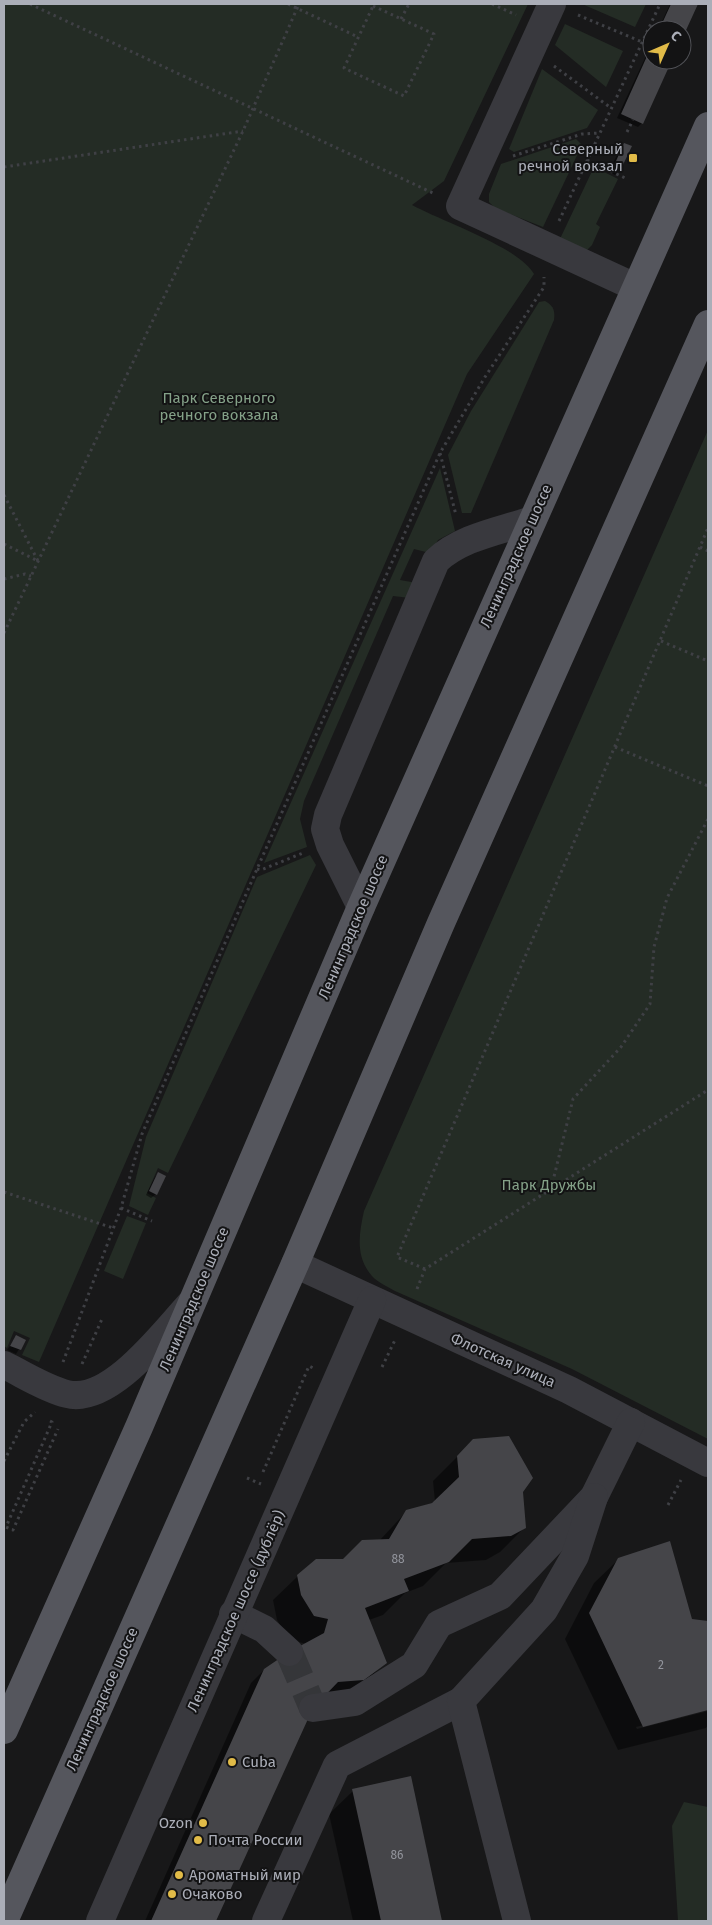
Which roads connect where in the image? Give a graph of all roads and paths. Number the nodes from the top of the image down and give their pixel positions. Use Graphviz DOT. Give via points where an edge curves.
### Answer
graph roads {
  1 [pos="30,4"];
  2 [pos="288,4"];
  3 [pos="299,4"];
  4 [pos="409,4"];
  5 [pos="552,4"];
  6 [pos="660,4"];
  7 [pos="297,8"];
  8 [pos="401,19"];
  9 [pos="652,20"];
  10 [pos="358,38"];
  11 [pos="642,42"];
  12 [pos="532,49"];
  13 [pos="253,108"];
  14 [pos="611,108"];
  15 [pos="633,120"];
  16 [pos="708,126"];
  17 [pos="243,131"];
  18 [pos="628,132"];
  19 [pos="599,133"];
  20 [pos="483,156"];
  21 [pos="587,160"];
  22 [pos="4,167"];
  23 [pos="626,178"];
  24 [pos="460,206"];
  25 [pos="547,246"];
  26 [pos="544,287"];
  27 [pos="635,287"];
  28 [pos="708,324"];
  29 [pos="440,453"];
  30 [pos="4,495"];
  31 [pos="532,520"];
  32 [pos="708,528"];
  33 [pos="463,543"];
  34 [pos="4,544"];
  35 [pos="700,547"];
  36 [pos="708,551"];
  37 [pos="39,562"];
  38 [pos="31,576"];
  39 [pos="4,579"];
  40 [pos="4,633"];
  41 [pos="661,641"];
  42 [pos="708,661"];
  43 [pos="615,747"];
  44 [pos="708,786"];
  45 [pos="708,819"];
  46 [pos="330,844"];
  47 [pos="256,869"];
  48 [pos="361,907"];
  49 [pos="708,1090"];
  50 [pos="551,1190"];
  51 [pos="4,1192"];
  52 [pos="120,1208"];
  53 [pos="152,1221"];
  54 [pos="113,1228"];
  55 [pos="295,1264"];
  56 [pos="425,1270"];
  57 [pos="415,1293"];
  58 [pos="194,1299"];
  59 [pos="372,1300"];
  60 [pos="102,1319"];
  61 [pos="395,1340"];
  62 [pos="63,1364"];
  63 [pos="82,1364"];
  64 [pos="4,1365"];
  65 [pos="382,1367"];
  66 [pos="40,1416"];
  67 [pos="46,1419"];
  68 [pos="630,1422"];
  69 [pos="58,1429"];
  70 [pos="4,1461"];
  71 [pos="708,1463"];
  72 [pos="247,1478"];
  73 [pos="682,1478"];
  74 [pos="262,1484"];
  75 [pos="594,1497"];
  76 [pos="668,1505"];
  77 [pos="234,1614"];
  78 [pos="289,1652"];
  79 [pos="462,1701"];
  80 [pos="313,1708"];
  81 [pos="4,1730"];
  82 [pos="4,1921"];
  83 [pos="100,1921"];
  84 [pos="266,1921"];
  85 [pos="517,1921"];
  1 -- 13 [label="path"];
  2 -- 7 [label="path"];
  3 -- 7 [label="path"];
  4 -- 8 [label="path"];
  5 -- 11 [label="path"];
  5 -- 12 [label="street"];
  6 -- 9 [label="path"];
  7 -- 10 [label="path"];
  7 -- 13 [label="path"];
  8 -- 10 [label="path" via="373,6"];
  8 -- 10 [label="path" via="434,34 404,96 344,68"];
  11 -- 14 [label="path"];
  12 -- 14 [label="path"];
  12 -- 20 [label="street"];
  13 -- 17 [label="path"];
  13 -- 24 [label="path"];
  14 -- 19 [label="path"];
  15 -- 18 [label="path"];
  16 -- 27 [label="main road, Ленинградское шоссе"];
  17 -- 22 [label="path"];
  17 -- 37 [label="path"];
  19 -- 20 [label="path" via="582,134 508,158"];
  19 -- 21 [label="path"];
  20 -- 24 [label="street"];
  21 -- 23 [label="path"];
  21 -- 25 [label="path"];
  24 -- 25 [label="street"];
  25 -- 27 [label="street"];
  26 -- 29 [label="path"];
  27 -- 31 [label="main road, Ленинградское шоссе"];
  28 -- 55 [label="main road, Ленинградское шоссе" via="441,923"];
  29 -- 33 [label="path"];
  29 -- 47 [label="path"];
  30 -- 37 [label="path"];
  31 -- 33 [label="street"];
  31 -- 48 [label="main road, Ленинградское шоссе"];
  32 -- 35 [label="path"];
  33 -- 46 [label="street" via="436,561 328,815 325,830"];
  34 -- 37 [label="path"];
  35 -- 36 [label="path"];
  35 -- 41 [label="path"];
  37 -- 38 [label="path"];
  38 -- 39 [label="path" via="25,574"];
  38 -- 40 [label="path"];
  41 -- 42 [label="path"];
  41 -- 43 [label="path"];
  43 -- 44 [label="path"];
  43 -- 56 [label="path" via="397,1257"];
  45 -- 50 [label="path" via="667,898 654,947 650,1004 622,1047 573,1099"];
  46 -- 47 [label="path"];
  46 -- 48 [label="street"];
  47 -- 52 [label="path" via="142,1134"];
  48 -- 58 [label="main road, Ленинградское шоссе"];
  49 -- 50 [label="path"];
  50 -- 56 [label="path"];
  51 -- 54 [label="path"];
  52 -- 53 [label="path"];
  52 -- 54 [label="path"];
  54 -- 62 [label="path"];
  55 -- 59 [label="street, Флотская улица"];
  55 -- 82 [label="main road, Ленинградское шоссе"];
  56 -- 57 [label="path"];
  58 -- 64 [label="street" via="124,1373 102,1389 86,1395 67,1394"];
  58 -- 81 [label="main road, Ленинградское шоссе"];
  59 -- 68 [label="street, Флотская улица" via="569,1390"];
  59 -- 77 [label="street, Ленинградское шоссе (дублёр)"];
  60 -- 63 [label="path"];
  61 -- 65 [label="path"];
  66 -- 70 [label="path" via="35,1412 24,1422"];
  67 -- 69 [label="path" via="52,1422 6,1527 13,1530"];
  68 -- 71 [label="street, Флотская улица"];
  68 -- 75 [label="street"];
  72 -- 74 [label="path"];
  73 -- 76 [label="path"];
  75 -- 79 [label="street" via="575,1556 544,1610"];
  75 -- 80 [label="street" via="500,1596 439,1624 414,1665 356,1702"];
  77 -- 78 [label="street" via="264,1629"];
  77 -- 83 [label="street, Ленинградское шоссе (дублёр)"];
  79 -- 84 [label="street" via="337,1765"];
  79 -- 85 [label="street"];
}
